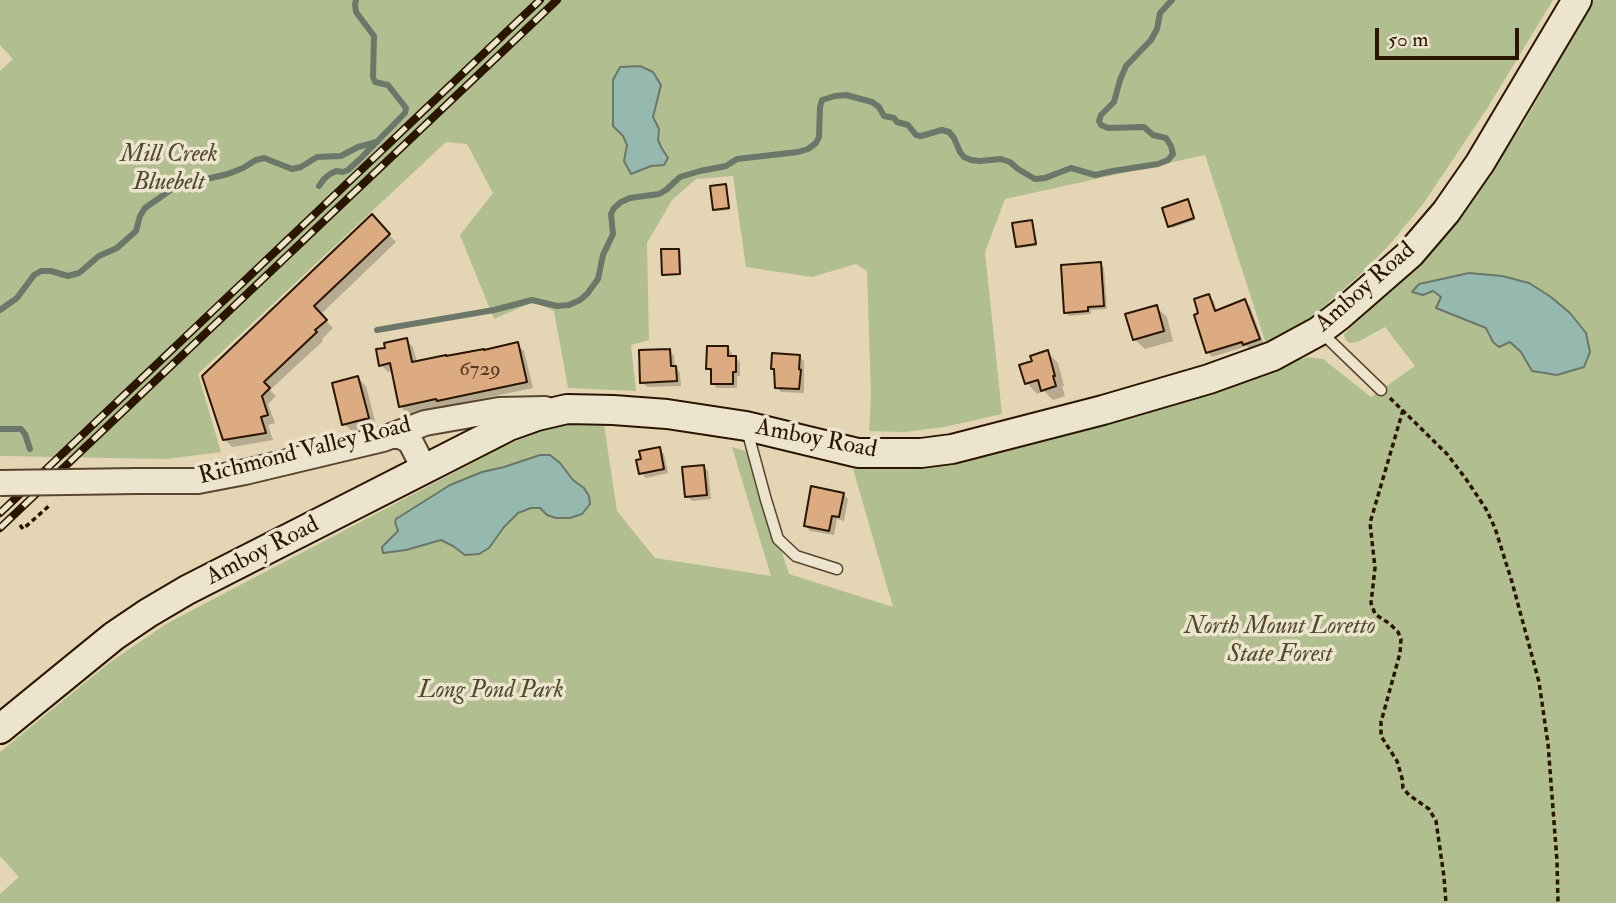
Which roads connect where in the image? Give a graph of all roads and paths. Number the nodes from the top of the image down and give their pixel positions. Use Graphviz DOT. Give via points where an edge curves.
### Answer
graph roads {
  1 [pos="1577,0"];
  2 [pos="1319,331"];
  3 [pos="1381,390"];
  4 [pos="567,409"];
  5 [pos="1403,410"];
  6 [pos="746,426"];
  7 [pos="394,436"];
  8 [pos="425,470"];
  9 [pos="0,483"];
  10 [pos="51,504"];
  11 [pos="20,525"];
  12 [pos="837,569"];
  13 [pos="0,729"];
  14 [pos="1446,903"];
  15 [pos="1558,903"];
  1 -- 2 [label="main road, Amboy Road" via="1446,212 1410,254"];
  2 -- 3 [label="lane"];
  2 -- 6 [label="main road, Amboy Road" via="1273,356 1209,379 952,449 858,453"];
  3 -- 5 [label="path"];
  4 -- 6 [label="main road, Amboy Road" via="667,414"];
  4 -- 7 [label="street, Richmond Valley Road" via="499,410 425,423"];
  4 -- 8 [label="main road, Amboy Road" via="509,426"];
  5 -- 14 [label="path" via="1370,523 1375,568 1371,603 1375,614 1401,639 1381,736 1397,761 1403,788 1429,809 1436,821"];
  5 -- 15 [label="path" via="1447,454 1486,509 1512,582 1544,712"];
  6 -- 12 [label="lane" via="778,538 796,556"];
  7 -- 8 [label="street" via="410,441"];
  7 -- 9 [label="street, Richmond Valley Road, bridge" via="198,481"];
  8 -- 13 [label="main road, Amboy Road" via="148,613"];
  10 -- 11 [label="path" via="23,529"];
}
